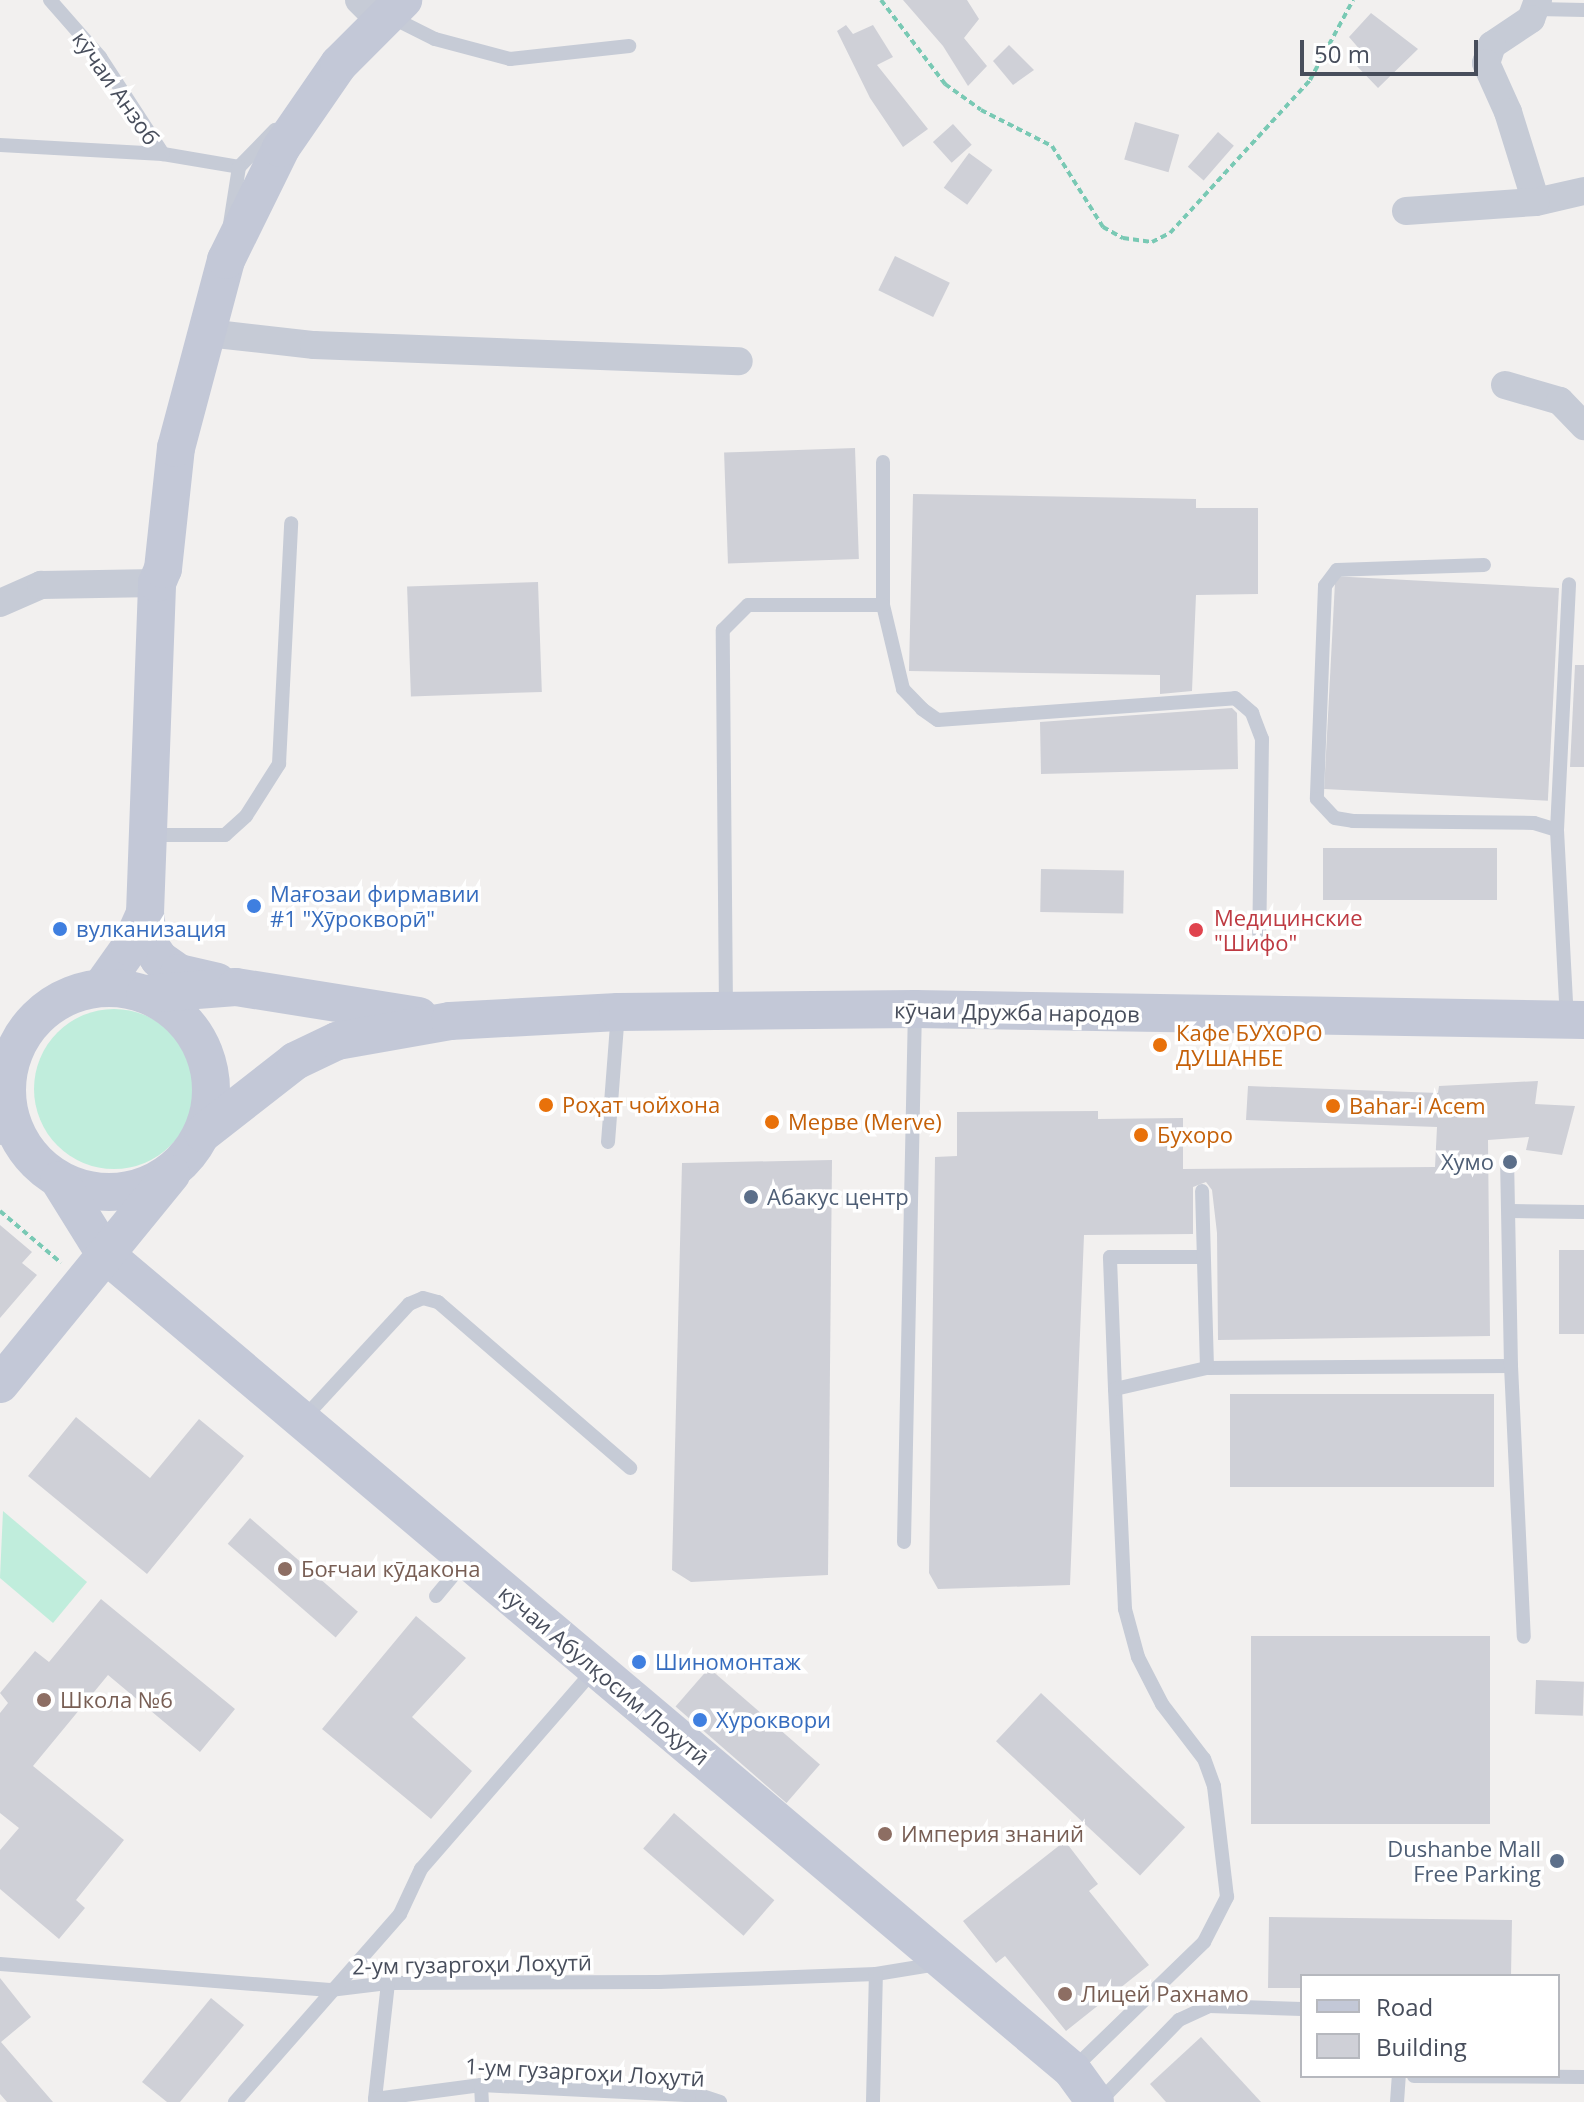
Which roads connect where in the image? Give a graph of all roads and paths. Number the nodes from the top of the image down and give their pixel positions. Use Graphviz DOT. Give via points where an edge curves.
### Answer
graph roads {
  1 [pos="50,0"];
  2 [pos="881,0"];
  3 [pos="1353,0"];
  4 [pos="1537,4"];
  5 [pos="382,9"];
  6 [pos="1584,10"];
  7 [pos="629,46"];
  8 [pos="339,64"];
  9 [pos="0,145"];
  10 [pos="163,154"];
  11 [pos="239,167"];
  12 [pos="1584,191"];
  13 [pos="1536,202"];
  14 [pos="1406,211"];
  15 [pos="226,260"];
  16 [pos="207,333"];
  17 [pos="739,361"];
  18 [pos="1505,385"];
  19 [pos="1584,426"];
  20 [pos="883,462"];
  21 [pos="291,523"];
  22 [pos="1484,565"];
  23 [pos="157,583"];
  24 [pos="1569,584"];
  25 [pos="0,603"];
  26 [pos="883,605"];
  27 [pos="1557,830"];
  28 [pos="149,835"];
  29 [pos="145,913"];
  30 [pos="1259,944"];
  31 [pos="236,987"];
  32 [pos="101,988"];
  33 [pos="145,994"];
  34 [pos="915,1009"];
  35 [pos="726,1011"];
  36 [pos="618,1012"];
  37 [pos="1575,1020"];
  38 [pos="450,1021"];
  39 [pos="8,1051"];
  40 [pos="5,1132"];
  41 [pos="203,1133"];
  42 [pos="608,1142"];
  43 [pos="1507,1162"];
  44 [pos="173,1171"];
  45 [pos="59,1180"];
  46 [pos="1202,1191"];
  47 [pos="0,1211"];
  48 [pos="1511,1211"];
  49 [pos="1584,1212"];
  50 [pos="105,1254"];
  51 [pos="1203,1257"];
  52 [pos="53,1274"];
  53 [pos="1511,1366"];
  54 [pos="1207,1368"];
  55 [pos="0,1384"];
  56 [pos="1115,1389"];
  57 [pos="299,1423"];
  58 [pos="630,1468"];
  59 [pos="904,1542"];
  60 [pos="467,1560"];
  61 [pos="436,1596"];
  62 [pos="1524,1637"];
  63 [pos="596,1668"];
  64 [pos="944,1962"];
  65 [pos="0,1964"];
  66 [pos="876,1974"];
  67 [pos="388,1983"];
  68 [pos="330,1990"];
  69 [pos="1300,2009"];
  70 [pos="1072,2070"];
  71 [pos="1560,2077"];
  72 [pos="1584,2077"];
  73 [pos="1399,2078"];
  74 [pos="481,2085"];
  75 [pos="374,2100"];
  76 [pos="235,2102"];
  77 [pos="482,2102"];
  78 [pos="720,2102"];
  79 [pos="873,2102"];
  80 [pos="1097,2102"];
  81 [pos="1397,2102"];
  1 -- 10 [label="lane, кӯчаи Анзоб" via="100,57"];
  2 -- 3 [label="path" via="945,84 981,110 1052,146 1103,227 1123,238 1152,242 1170,233 1310,80"];
  4 -- 6 [label="lane"];
  4 -- 13 [label="street" via="1492,45 1486,63 1508,112"];
  5 -- 7 [label="lane" via="435,39 510,59"];
  5 -- 8 [label="main road"];
  8 -- 11 [label="lane"];
  8 -- 15 [label="main road" via="281,148"];
  9 -- 10 [label="lane"];
  10 -- 11 [label="lane, кӯчаи Анзоб"];
  11 -- 15 [label="lane"];
  12 -- 13 [label="street"];
  13 -- 14 [label="street"];
  15 -- 16 [label="main road"];
  16 -- 17 [label="street" via="314,345"];
  16 -- 23 [label="main road" via="176,448"];
  18 -- 19 [label="street" via="1560,401"];
  20 -- 26 [label="lane"];
  21 -- 28 [label="lane" via="279,764 246,816 225,835"];
  22 -- 27 [label="lane" via="1337,570 1325,586 1317,799 1335,818 1353,821 1534,823"];
  23 -- 25 [label="street" via="41,585"];
  23 -- 28 [label="main road"];
  24 -- 27 [label="lane"];
  26 -- 30 [label="lane" via="903,689 938,720 1235,698 1252,713 1262,739"];
  26 -- 35 [label="lane" via="748,605 723,630"];
  27 -- 37 [label="lane"];
  28 -- 29 [label="main road"];
  29 -- 31 [label="main road" via="149,944 159,959 179,973"];
  29 -- 32 [label="main road" via="130,947"];
  31 -- 33 [label="main road"];
  31 -- 38 [label="main road"];
  32 -- 33 [label="main road"];
  32 -- 39 [label="main road" via="50,1007"];
  33 -- 41 [label="main road" via="181,1016 205,1051 212,1092"];
  34 -- 35 [label="main road, кӯчаи Дружба народов"];
  34 -- 37 [label="main road, кӯчаи Дружба народов"];
  34 -- 59 [label="lane"];
  35 -- 36 [label="main road, кӯчаи Дружба народов"];
  36 -- 38 [label="main road, кӯчаи Дружба народов"];
  36 -- 42 [label="lane"];
  38 -- 41 [label="main road" via="337,1041 295,1061"];
  39 -- 40 [label="main road"];
  40 -- 45 [label="main road"];
  41 -- 44 [label="main road"];
  43 -- 48 [label="lane"];
  44 -- 45 [label="main road" via="147,1186 117,1193 87,1191"];
  44 -- 50 [label="main road"];
  45 -- 50 [label="main road, кӯчаи Абулқосим Лоҳутӣ"];
  46 -- 51 [label="lane"];
  47 -- 52 [label="path" via="61,1263"];
  48 -- 49 [label="lane"];
  48 -- 53 [label="lane"];
  50 -- 55 [label="main road"];
  50 -- 57 [label="main road, кӯчаи Абулқосим Лоҳутӣ"];
  51 -- 54 [label="lane"];
  51 -- 56 [label="lane" via="1110,1257"];
  53 -- 54 [label="lane"];
  53 -- 62 [label="lane"];
  54 -- 56 [label="lane"];
  56 -- 70 [label="lane" via="1125,1609 1138,1657 1162,1704 1204,1759 1214,1786 1227,1897 1204,1942"];
  57 -- 58 [label="lane" via="409,1304 423,1298 438,1302"];
  57 -- 60 [label="main road, кӯчаи Абулқосим Лоҳутӣ"];
  60 -- 61 [label="lane"];
  60 -- 63 [label="main road, кӯчаи Абулқосим Лоҳутӣ"];
  63 -- 64 [label="main road, кӯчаи Абулқосим Лоҳутӣ"];
  63 -- 68 [label="lane" via="421,1869 400,1914"];
  64 -- 66 [label="lane, 2-ум гузаргоҳи Лоҳутӣ"];
  64 -- 70 [label="main road, кӯчаи Абулқосим Лоҳутӣ"];
  65 -- 68 [label="lane, 2-ум гузаргоҳи Лоҳутӣ"];
  66 -- 67 [label="lane, 2-ум гузаргоҳи Лоҳутӣ"];
  66 -- 79 [label="lane"];
  67 -- 68 [label="lane, 2-ум гузаргоҳи Лоҳутӣ"];
  67 -- 75 [label="lane, 1-ум гузаргоҳи Лоҳутӣ"];
  68 -- 76 [label="lane"];
  69 -- 80 [label="lane" via="1209,2006 1179,2020"];
  70 -- 80 [label="main road, кӯчаи Абулқосим Лоҳутӣ"];
  71 -- 72 [label="lane"];
  73 -- 81 [label="lane"];
  74 -- 75 [label="lane, 1-ум гузаргоҳи Лоҳутӣ"];
  74 -- 77 [label="lane"];
  74 -- 78 [label="lane, 1-ум гузаргоҳи Лоҳутӣ" via="702,2096"];
}
